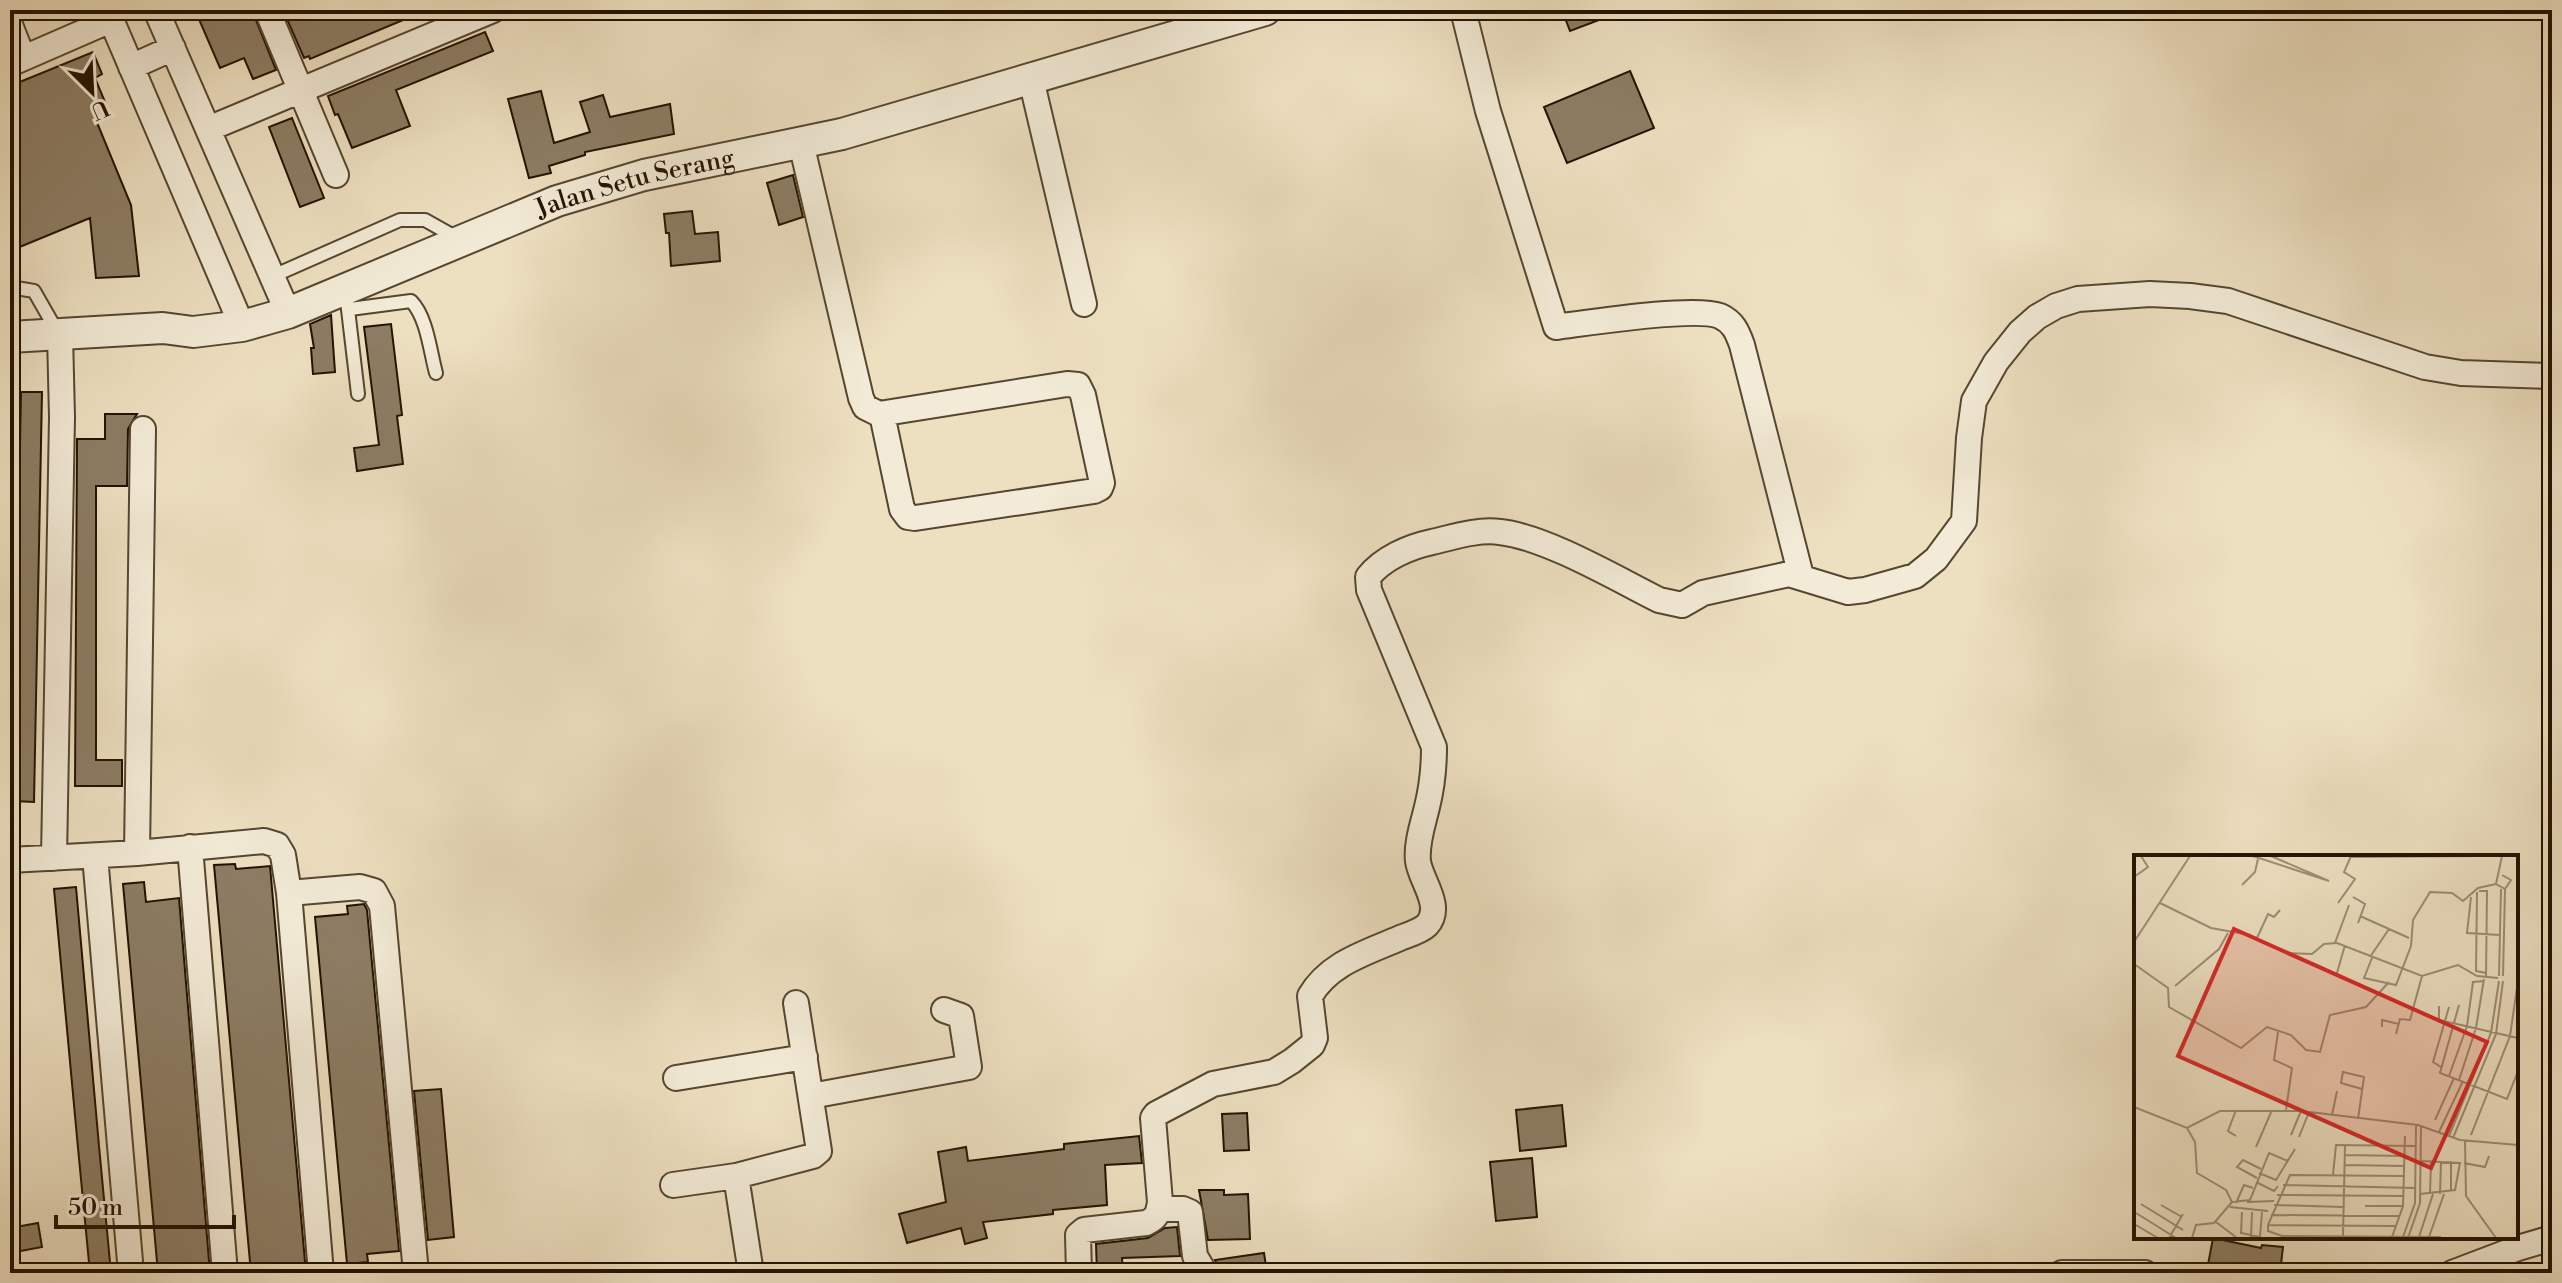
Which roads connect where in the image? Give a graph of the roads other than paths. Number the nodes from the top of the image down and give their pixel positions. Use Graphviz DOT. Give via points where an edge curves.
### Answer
graph roads {
  1 [pos="156,10"];
  2 [pos="267,10"];
  3 [pos="493,10"];
  4 [pos="1463,10"];
  5 [pos="1246,13"];
  6 [pos="109,15"];
  7 [pos="10,25"];
  8 [pos="173,48"];
  9 [pos="17,61"];
  10 [pos="131,67"];
  11 [pos="1031,79"];
  12 [pos="302,91"];
  13 [pos="208,129"];
  14 [pos="801,143"];
  15 [pos="336,175"];
  16 [pos="460,240"];
  17 [pos="273,276"];
  18 [pos="10,287"];
  19 [pos="347,300"];
  20 [pos="1084,304"];
  21 [pos="288,313"];
  22 [pos="242,326"];
  23 [pos="60,335"];
  24 [pos="10,337"];
  25 [pos="436,373"];
  26 [pos="2552,376"];
  27 [pos="358,394"];
  28 [pos="879,414"];
  29 [pos="143,429"];
  30 [pos="1801,576"];
  31 [pos="190,847"];
  32 [pos="137,853"];
  33 [pos="95,856"];
  34 [pos="54,858"];
  35 [pos="10,860"];
  36 [pos="289,893"];
  37 [pos="796,1003"];
  38 [pos="944,1010"];
  39 [pos="805,1057"];
  40 [pos="676,1078"];
  41 [pos="811,1096"];
  42 [pos="736,1176"];
  43 [pos="673,1185"];
  44 [pos="1159,1209"];
  45 [pos="2552,1238"];
  46 [pos="131,1273"];
  47 [pos="225,1273"];
  48 [pos="321,1273"];
  49 [pos="416,1273"];
  50 [pos="751,1273"];
  51 [pos="1079,1273"];
  52 [pos="1205,1273"];
  53 [pos="2062,1273"];
  54 [pos="2145,1273"];
  55 [pos="2452,1273"];
  1 -- 8 [label="street"];
  2 -- 12 [label="street"];
  3 -- 12 [label="street"];
  4 -- 30 [label="street" via="1488,111 1556,327 1717,314 1737,329"];
  5 -- 11 [label="street, Jalan Setu Serang"];
  6 -- 9 [label="street"];
  6 -- 10 [label="street"];
  7 -- 9 [label="street"];
  8 -- 10 [label="street"];
  8 -- 13 [label="street"];
  10 -- 22 [label="street"];
  11 -- 14 [label="street, Jalan Setu Serang"];
  11 -- 20 [label="street"];
  12 -- 13 [label="street"];
  12 -- 15 [label="street"];
  13 -- 17 [label="street"];
  14 -- 16 [label="street, Jalan Setu Serang" via="644,175 557,201"];
  14 -- 28 [label="street" via="861,398 865,407"];
  16 -- 17 [label="lane" via="425,220 400,220"];
  16 -- 19 [label="street, Jalan Setu Serang"];
  17 -- 21 [label="street"];
  18 -- 23 [label="lane" via="34,291"];
  19 -- 21 [label="street, Jalan Setu Serang"];
  19 -- 25 [label="lane" via="411,301 423,323"];
  19 -- 27 [label="lane"];
  21 -- 22 [label="street, Jalan Setu Serang"];
  22 -- 23 [label="street, Jalan Setu Serang"];
  23 -- 24 [label="street, Jalan Setu Serang"];
  23 -- 34 [label="street"];
  26 -- 30 [label="street" via="2425,367 2228,301 2150,294 2078,299 2047,312 2020,332 1974,401 1964,521 1936,559 1915,576 1865,590 1840,592"];
  28 -- 28 [label="street" via="1078,385 1102,483 1094,491 908,517"];
  29 -- 32 [label="street"];
  30 -- 44 [label="street" via="1789,574 1703,593 1682,605 1659,600 1536,542 1500,532 1472,532 1424,543 1376,568 1368,577 1369,590 1434,747 1418,862 1432,916 1415,932 1325,974 1310,996 1315,1038 1292,1061 1274,1072 1213,1084 1156,1114"];
  31 -- 32 [label="street"];
  31 -- 36 [label="street" via="264,841 277,845"];
  31 -- 47 [label="street"];
  32 -- 33 [label="street"];
  33 -- 34 [label="street"];
  33 -- 46 [label="street"];
  34 -- 35 [label="street"];
  36 -- 48 [label="street"];
  36 -- 49 [label="street" via="360,887 374,891 382,906"];
  37 -- 39 [label="street"];
  38 -- 41 [label="street" via="961,1016 969,1067"];
  39 -- 40 [label="street"];
  39 -- 41 [label="street"];
  41 -- 42 [label="street" via="819,1151"];
  42 -- 43 [label="street"];
  42 -- 50 [label="street"];
  44 -- 51 [label="street" via="1146,1223 1084,1230 1078,1235"];
  44 -- 52 [label="street" via="1190,1212 1195,1256"];
  45 -- 55 [label="street"];
  53 -- 54 [label="street"];
}
